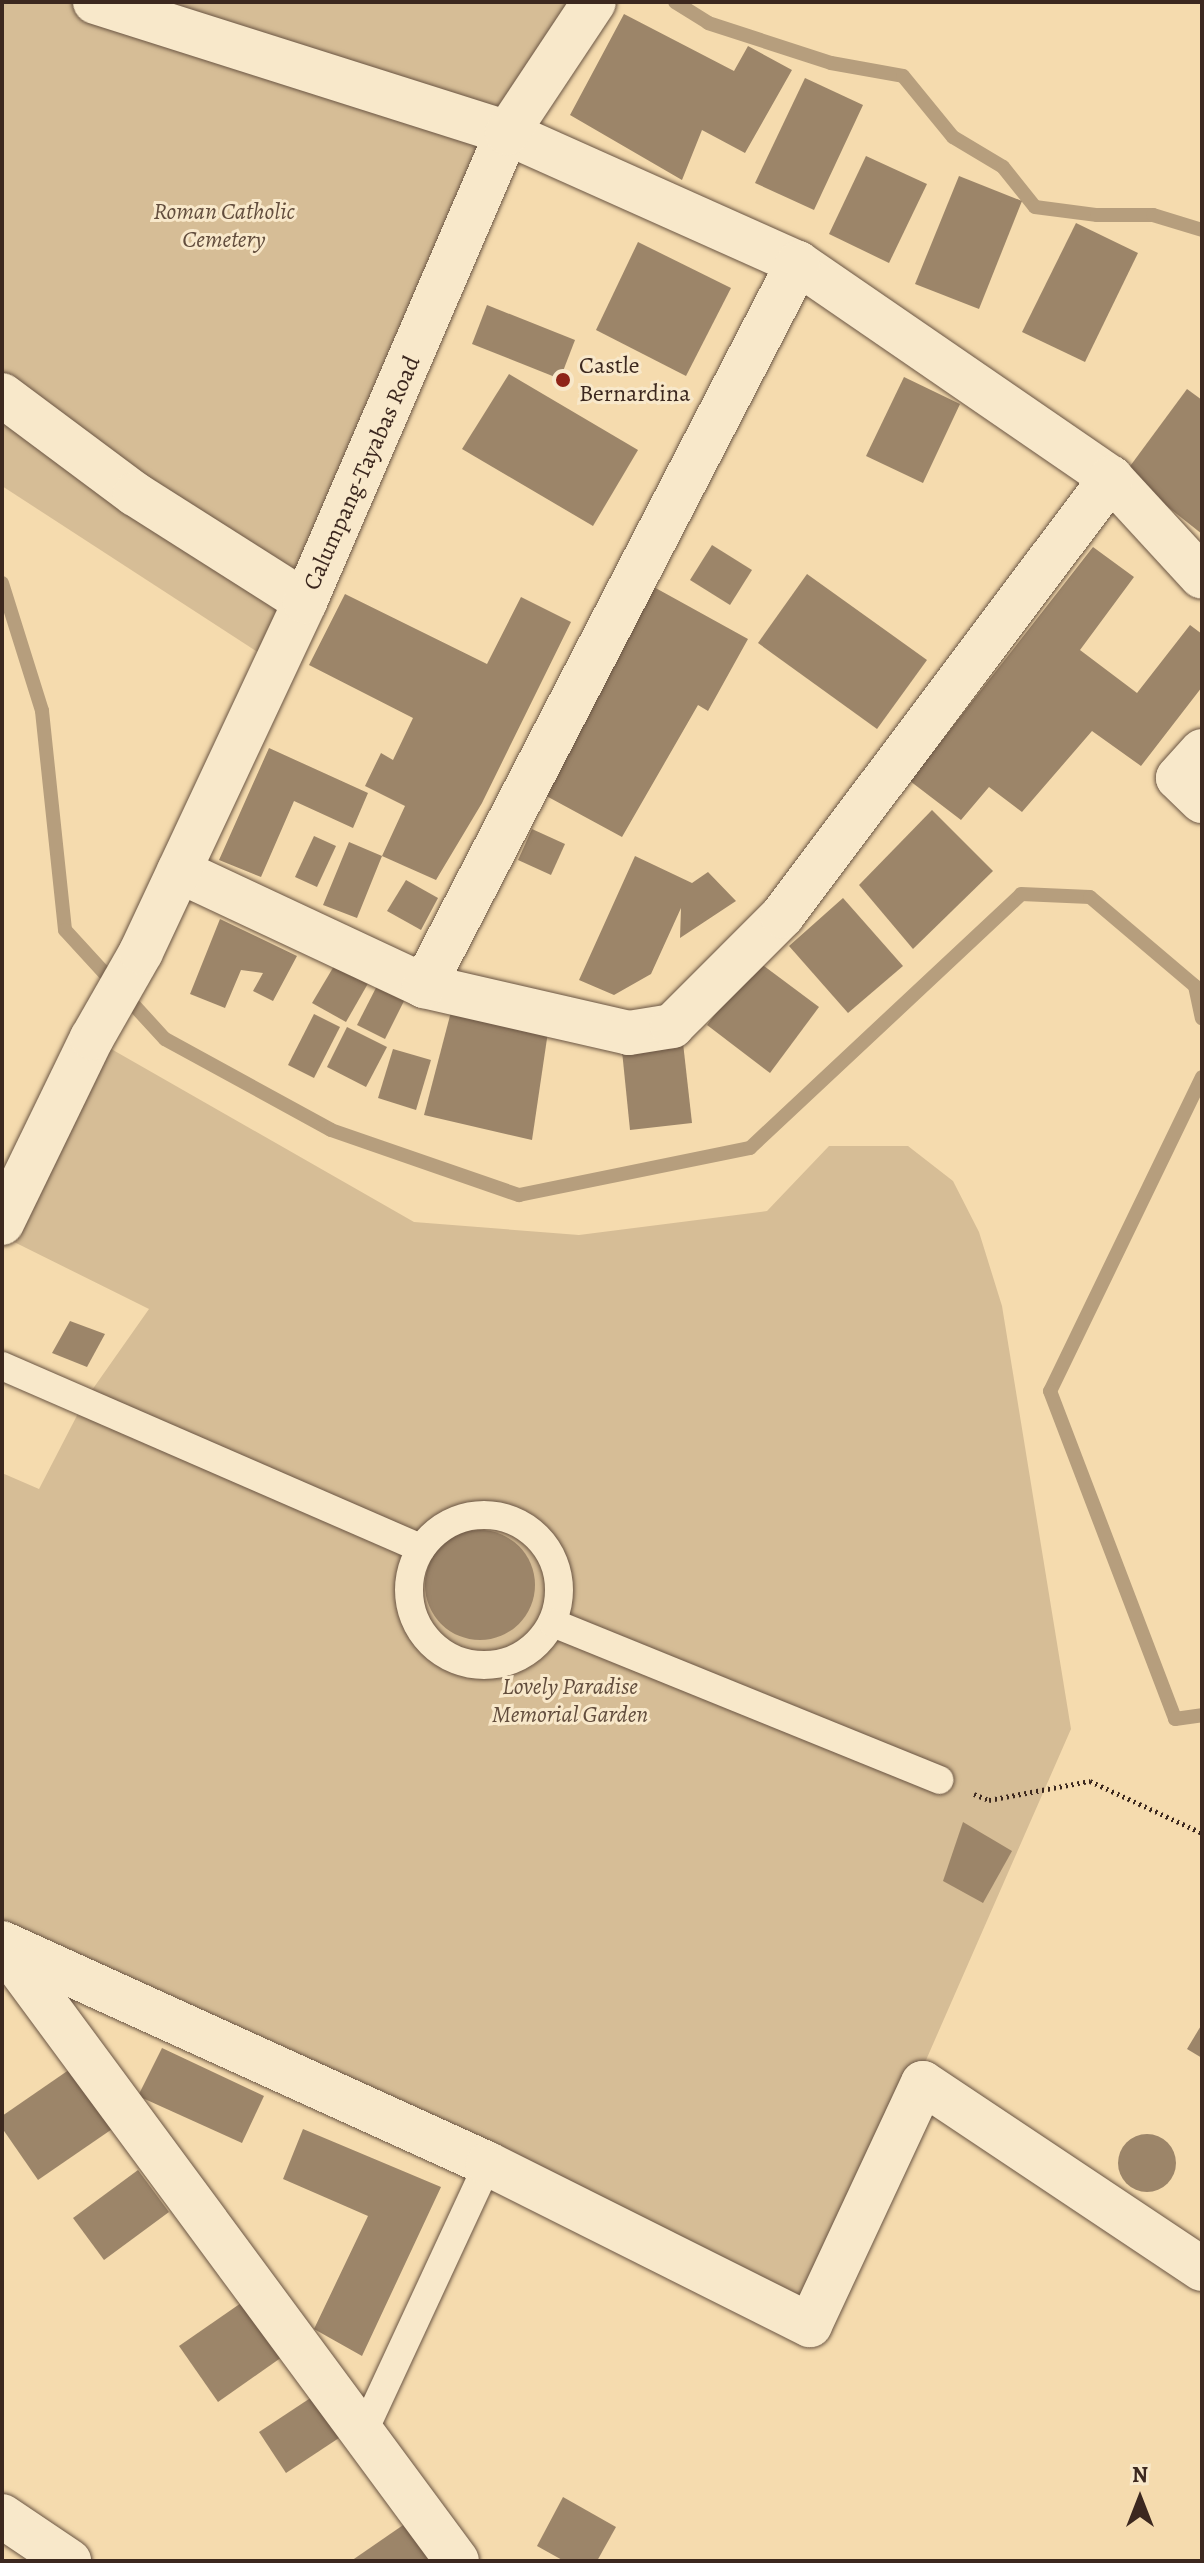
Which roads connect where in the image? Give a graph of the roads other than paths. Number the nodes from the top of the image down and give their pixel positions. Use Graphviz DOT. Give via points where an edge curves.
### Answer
graph roads {
  1 [pos="95,2"];
  2 [pos="594,2"];
  3 [pos="507,133"];
  4 [pos="798,263"];
  5 [pos="2,395"];
  6 [pos="1111,478"];
  7 [pos="1202,577"];
  8 [pos="305,602"];
  9 [pos="1202,751"];
  10 [pos="1202,801"];
  11 [pos="179,871"];
  12 [pos="424,986"];
  13 [pos="2,1223"];
  14 [pos="2,1366"];
  15 [pos="421,1548"];
  16 [pos="553,1623"];
  17 [pos="939,1780"];
  18 [pos="2,1944"];
  19 [pos="488,2164"];
  20 [pos="1202,2269"];
  21 [pos="363,2433"];
  22 [pos="2,2516"];
  23 [pos="69,2561"];
  24 [pos="457,2561"];
  1 -- 3 [label="street"];
  2 -- 3 [label="street, Calumpang-Tayabas Road"];
  3 -- 4 [label="street"];
  3 -- 8 [label="street, Calumpang-Tayabas Road"];
  4 -- 6 [label="street"];
  4 -- 12 [label="street"];
  5 -- 8 [label="street" via="135,494"];
  6 -- 7 [label="street"];
  6 -- 12 [label="street" via="782,916 672,1026 629,1033"];
  8 -- 11 [label="street, Calumpang-Tayabas Road"];
  9 -- 10 [label="street" via="1178,778"];
  11 -- 12 [label="street"];
  11 -- 13 [label="street, Calumpang-Tayabas Road"];
  14 -- 15 [label="lane"];
  15 -- 16 [label="lane" via="460,1518 510,1518 532,1531 558,1573 560,1598"];
  15 -- 16 [label="lane" via="409,1573 409,1601 418,1627 435,1648 459,1662 487,1666 514,1660 537,1645"];
  16 -- 17 [label="lane"];
  18 -- 19 [label="street"];
  18 -- 21 [label="street"];
  19 -- 20 [label="street" via="810,2325 923,2083"];
  19 -- 21 [label="lane"];
  21 -- 24 [label="street"];
  22 -- 23 [label="street"];
}
